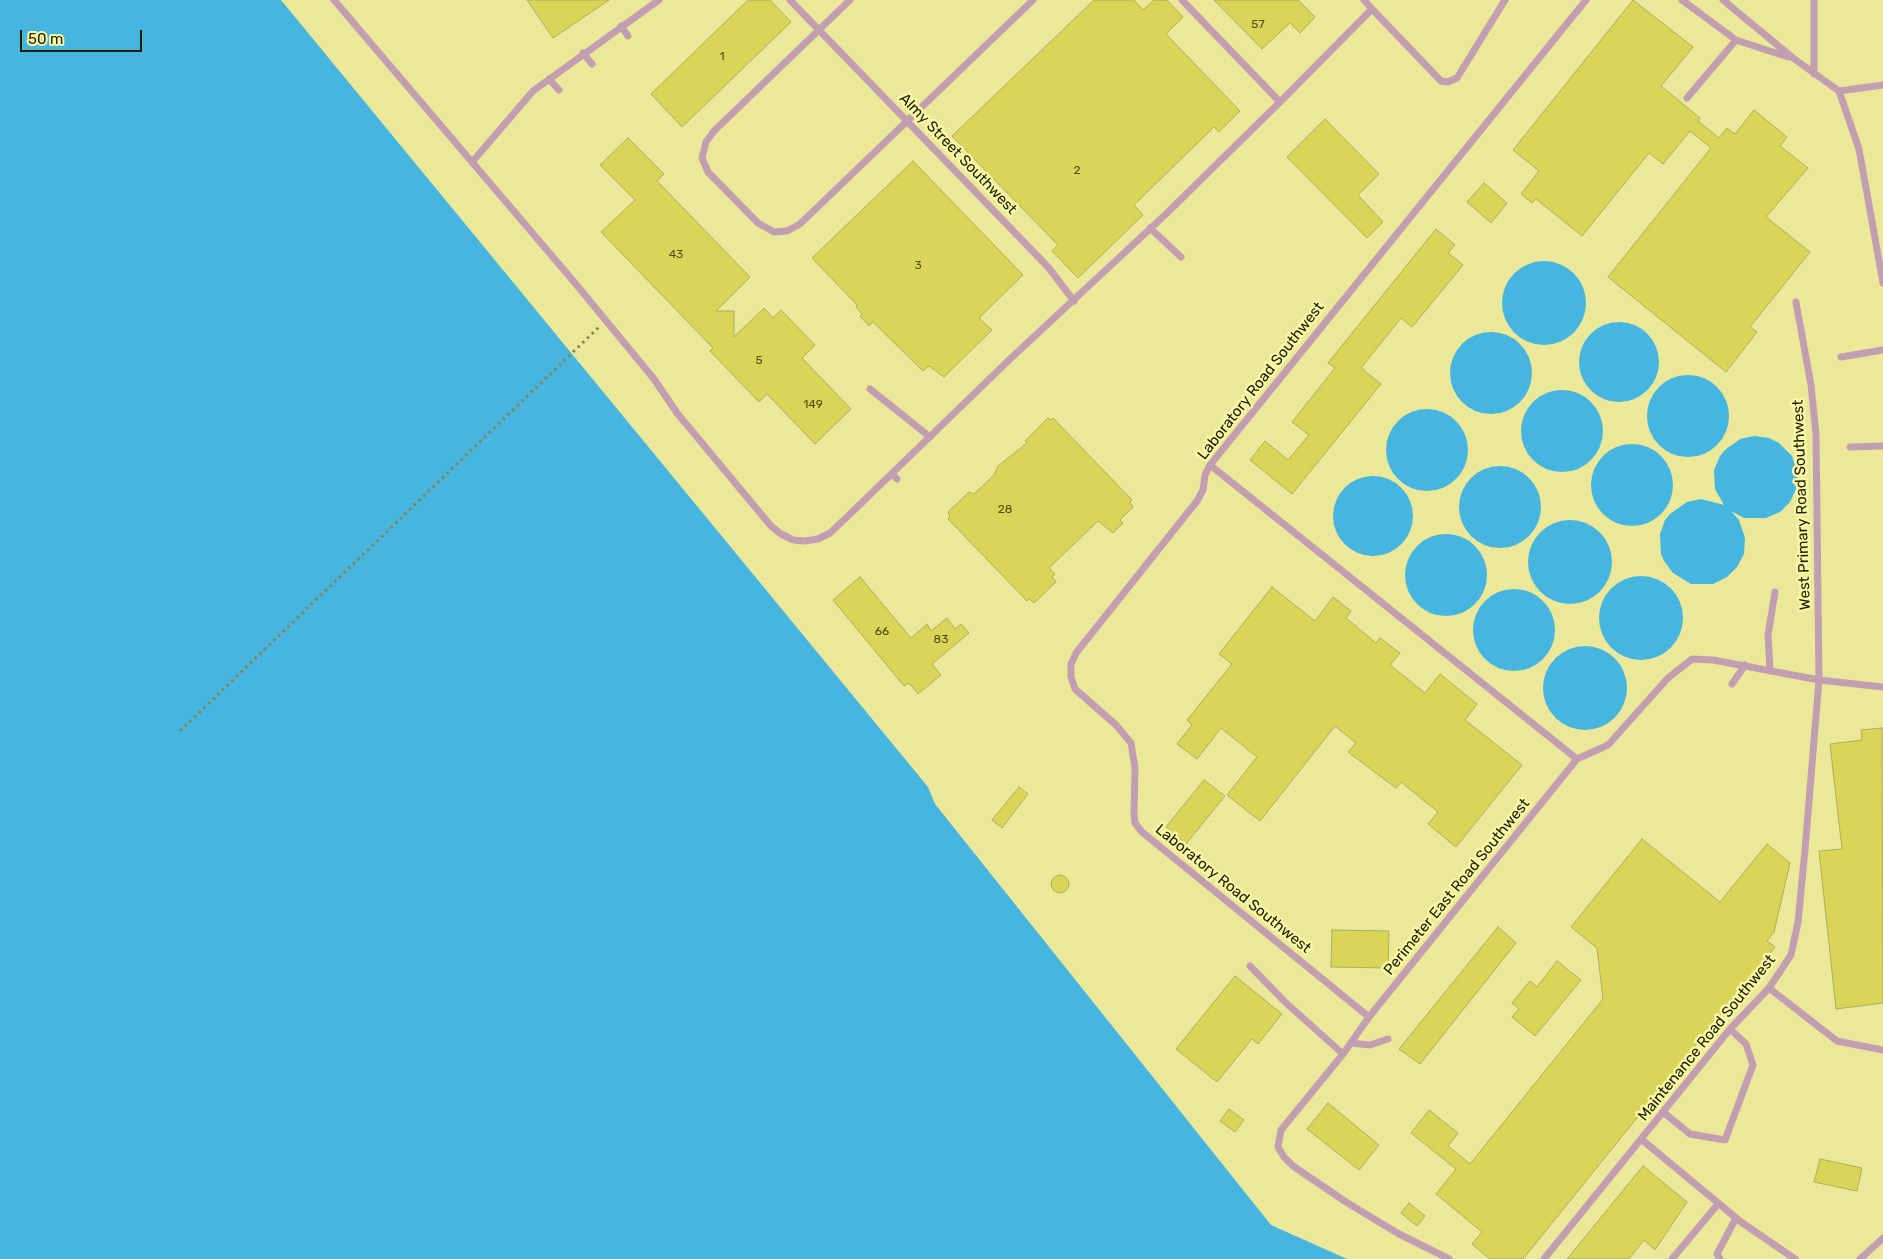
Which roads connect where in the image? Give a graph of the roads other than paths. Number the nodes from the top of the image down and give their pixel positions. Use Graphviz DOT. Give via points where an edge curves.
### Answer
graph roads {
  1 [pos="334,0"];
  2 [pos="659,0"];
  3 [pos="790,0"];
  4 [pos="850,0"];
  5 [pos="1033,0"];
  6 [pos="1182,0"];
  7 [pos="1364,0"];
  8 [pos="1506,0"];
  9 [pos="1586,0"];
  10 [pos="1682,0"];
  11 [pos="1723,0"];
  12 [pos="1814,0"];
  13 [pos="1372,9"];
  14 [pos="621,26"];
  15 [pos="818,31"];
  16 [pos="628,36"];
  17 [pos="1736,40"];
  18 [pos="583,53"];
  19 [pos="1793,58"];
  20 [pos="592,64"];
  21 [pos="1814,74"];
  22 [pos="549,79"];
  23 [pos="1883,86"];
  24 [pos="559,90"];
  25 [pos="1839,91"];
  26 [pos="1687,98"];
  27 [pos="1280,102"];
  28 [pos="907,121"];
  29 [pos="473,161"];
  30 [pos="1150,228"];
  31 [pos="1181,257"];
  32 [pos="1883,283"];
  33 [pos="1074,301"];
  34 [pos="1796,302"];
  35 [pos="1883,350"];
  36 [pos="1841,357"];
  37 [pos="870,389"];
  38 [pos="930,437"];
  39 [pos="1883,446"];
  40 [pos="1850,447"];
  41 [pos="1210,465"];
  42 [pos="1775,592"];
  43 [pos="1745,665"];
  44 [pos="1770,670"];
  45 [pos="1819,680"];
  46 [pos="1732,684"];
  47 [pos="1883,687"];
  48 [pos="1577,758"];
  49 [pos="1250,966"];
  50 [pos="1769,988"];
  51 [pos="1369,1017"];
  52 [pos="1730,1029"];
  53 [pos="1388,1039"];
  54 [pos="1351,1043"];
  55 [pos="1883,1050"];
  56 [pos="1343,1054"];
  57 [pos="1663,1112"];
  58 [pos="1641,1140"];
  59 [pos="1718,1204"];
  60 [pos="1736,1218"];
  61 [pos="1883,1238"];
  62 [pos="1449,1259"];
  63 [pos="1544,1259"];
  64 [pos="1672,1259"];
  65 [pos="1720,1259"];
  66 [pos="1795,1259"];
  67 [pos="1860,1259"];
  1 -- 29 [label="lane"];
  2 -- 14 [label="lane"];
  3 -- 15 [label="lane, Almy Street Southwest"];
  4 -- 15 [label="lane"];
  5 -- 28 [label="lane"];
  6 -- 27 [label="lane"];
  7 -- 13 [label="lane"];
  8 -- 13 [label="lane" via="1457,78 1448,82 1441,81"];
  9 -- 41 [label="lane, Laboratory Road Southwest"];
  10 -- 17 [label="lane"];
  11 -- 19 [label="lane"];
  12 -- 21 [label="lane"];
  13 -- 27 [label="lane"];
  14 -- 16 [label="lane"];
  14 -- 18 [label="lane"];
  15 -- 28 [label="lane, Almy Street Southwest"];
  15 -- 28 [label="lane" via="706,142 702,158 705,168 752,217 774,232 794,229"];
  17 -- 19 [label="lane"];
  17 -- 26 [label="lane"];
  18 -- 20 [label="lane"];
  18 -- 22 [label="lane"];
  19 -- 21 [label="lane"];
  21 -- 25 [label="lane"];
  22 -- 24 [label="lane"];
  22 -- 29 [label="lane" via="533,91"];
  23 -- 25 [label="lane"];
  25 -- 32 [label="lane" via="1859,149"];
  27 -- 30 [label="lane"];
  28 -- 33 [label="lane, Almy Street Southwest" via="1048,267"];
  29 -- 38 [label="lane" via="654,379 677,413 781,534 805,541 830,533 895,476"];
  30 -- 31 [label="lane"];
  30 -- 33 [label="lane"];
  33 -- 38 [label="lane"];
  34 -- 45 [label="lane, West Primary Road Southwest" via="1816,434"];
  35 -- 36 [label="lane"];
  37 -- 38 [label="lane"];
  39 -- 40 [label="lane"];
  41 -- 48 [label="lane"];
  41 -- 51 [label="lane, Laboratory Road Southwest" via="1197,501 1076,653 1071,664 1071,677 1075,689 1116,725 1131,743 1136,768 1135,823 1142,832"];
  42 -- 44 [label="lane" via="1768,635"];
  43 -- 44 [label="lane, Perimeter East Road Southwest"];
  43 -- 46 [label="lane"];
  43 -- 48 [label="lane, Perimeter East Road Southwest" via="1692,659 1668,678 1608,745"];
  44 -- 45 [label="lane, Perimeter East Road Southwest"];
  45 -- 47 [label="lane, Perimeter East Road Southwest"];
  45 -- 50 [label="lane, Maintenance Road Southwest" via="1798,922 1791,955"];
  48 -- 51 [label="lane, Perimeter East Road Southwest"];
  49 -- 56 [label="lane"];
  50 -- 52 [label="lane, Maintenance Road Southwest"];
  50 -- 55 [label="lane" via="1837,1041"];
  51 -- 54 [label="lane, Perimeter East Road Southwest"];
  52 -- 57 [label="lane, Maintenance Road Southwest"];
  52 -- 57 [label="lane" via="1746,1044 1753,1064 1725,1140 1690,1134"];
  53 -- 54 [label="lane" via="1370,1045"];
  54 -- 56 [label="lane, Perimeter East Road Southwest"];
  56 -- 62 [label="lane, Perimeter East Road Southwest" via="1282,1130 1278,1146 1293,1166 1346,1202"];
  57 -- 58 [label="lane, Maintenance Road Southwest"];
  58 -- 59 [label="lane"];
  58 -- 63 [label="lane, Maintenance Road Southwest"];
  59 -- 60 [label="lane"];
  59 -- 64 [label="lane"];
  60 -- 65 [label="lane" via="1717,1254"];
  60 -- 66 [label="lane"];
  61 -- 67 [label="lane"];
}
